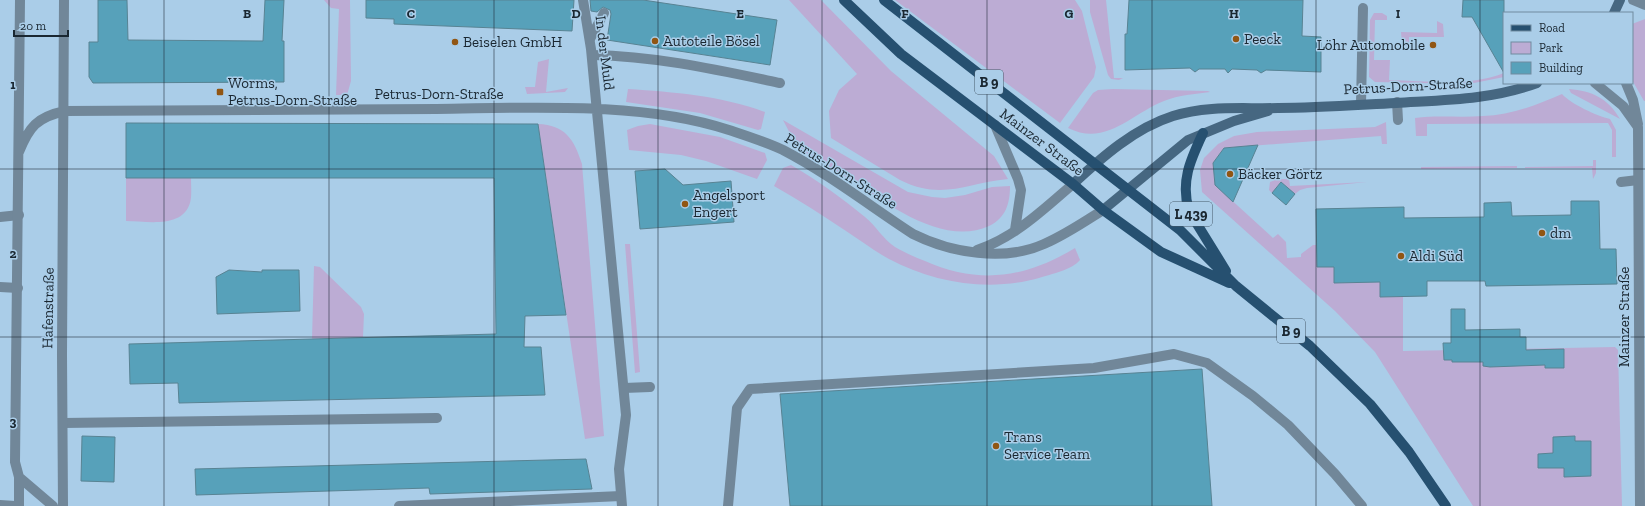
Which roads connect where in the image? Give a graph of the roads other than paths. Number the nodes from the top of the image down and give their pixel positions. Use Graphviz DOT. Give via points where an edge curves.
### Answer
graph roads {
  1 [pos="20,0"];
  2 [pos="64,0"];
  3 [pos="583,0"];
  4 [pos="844,0"];
  5 [pos="884,0"];
  6 [pos="1620,0"];
  7 [pos="1633,0"];
  8 [pos="1645,5"];
  9 [pos="1363,8"];
  10 [pos="1614,12"];
  11 [pos="604,13"];
  12 [pos="590,39"];
  13 [pos="592,55"];
  14 [pos="780,83"];
  15 [pos="1534,84"];
  16 [pos="1596,84"];
  17 [pos="1626,84"];
  18 [pos="1397,102"];
  19 [pos="1361,104"];
  20 [pos="1279,108"];
  21 [pos="597,109"];
  22 [pos="65,111"];
  23 [pos="1398,120"];
  24 [pos="994,125"];
  25 [pos="1638,128"];
  26 [pos="1203,133"];
  27 [pos="19,152"];
  28 [pos="1096,163"];
  29 [pos="1638,180"];
  30 [pos="1621,182"];
  31 [pos="1073,184"];
  32 [pos="1127,190"];
  33 [pos="1102,210"];
  34 [pos="1642,213"];
  35 [pos="19,215"];
  36 [pos="0,217"];
  37 [pos="1015,230"];
  38 [pos="972,251"];
  39 [pos="1236,286"];
  40 [pos="0,287"];
  41 [pos="18,288"];
  42 [pos="650,386"];
  43 [pos="624,388"];
  44 [pos="437,418"];
  45 [pos="63,423"];
  46 [pos="19,477"];
  47 [pos="622,501"];
  48 [pos="0,505"];
  49 [pos="15,506"];
  50 [pos="18,506"];
  51 [pos="54,506"];
  52 [pos="63,506"];
  53 [pos="399,506"];
  54 [pos="728,506"];
  55 [pos="1362,506"];
  56 [pos="1446,506"];
  57 [pos="1640,506"];
  1 -- 27 [label="street, Hafenstraße"];
  2 -- 22 [label="street, Hafenstraße"];
  3 -- 12 [label="street, In der Muld"];
  4 -- 24 [label="main road, Mainzer Straße / B 9" via="901,54"];
  5 -- 28 [label="main road, Mainzer Straße / B 9"];
  6 -- 10 [label="main road"];
  7 -- 8 [label="street"];
  9 -- 19 [label="street"];
  11 -- 12 [label="street"];
  12 -- 13 [label="street, In der Muld"];
  13 -- 14 [label="street" via="624,55 701,66"];
  13 -- 21 [label="street, In der Muld"];
  15 -- 18 [label="main road, Petrus-Dorn-Straße" via="1506,93 1468,99"];
  16 -- 25 [label="street" via="1623,106"];
  17 -- 25 [label="street, Mainzer Straße" via="1633,100"];
  18 -- 19 [label="main road, Petrus-Dorn-Straße"];
  18 -- 23 [label="street"];
  19 -- 20 [label="main road, Petrus-Dorn-Straße"];
  20 -- 26 [label="main road, Petrus-Dorn-Straße"];
  20 -- 28 [label="main road, Petrus-Dorn-Straße" via="1200,110 1172,116 1134,136"];
  21 -- 22 [label="street, Petrus-Dorn-Straße"];
  21 -- 38 [label="street, Petrus-Dorn-Straße" via="673,117 753,138 803,161 913,234 940,245"];
  21 -- 43 [label="street"];
  22 -- 27 [label="street, Hafenstraße" via="45,116 36,122"];
  22 -- 45 [label="street, Hafenstraße"];
  24 -- 31 [label="main road, Mainzer Straße / B 9"];
  24 -- 37 [label="street" via="1021,190"];
  25 -- 29 [label="street, Mainzer Straße"];
  26 -- 32 [label="main road, Petrus-Dorn-Straße" via="1172,152"];
  26 -- 39 [label="main road, L 439" via="1187,169 1185,199 1189,210"];
  27 -- 35 [label="street, Hafenstraße"];
  28 -- 31 [label="main road, Petrus-Dorn-Straße"];
  28 -- 32 [label="main road, Mainzer Straße / B 9"];
  29 -- 30 [label="street"];
  29 -- 34 [label="street, Mainzer Straße"];
  31 -- 33 [label="main road, Mainzer Straße / B 9"];
  31 -- 37 [label="street, Petrus-Dorn-Straße"];
  32 -- 33 [label="main road, Petrus-Dorn-Straße"];
  32 -- 39 [label="main road, Mainzer Straße / B 9" via="1180,230"];
  33 -- 38 [label="street, Petrus-Dorn-Straße" via="1059,237 1026,251"];
  33 -- 39 [label="main road, Mainzer Straße / B 9" via="1162,252"];
  34 -- 57 [label="street, Mainzer Straße"];
  35 -- 36 [label="street"];
  35 -- 41 [label="street, Hafenstraße"];
  37 -- 38 [label="street, Petrus-Dorn-Straße" via="1000,240"];
  39 -- 56 [label="main road, Mainzer Straße / B 9" via="1310,346 1370,404 1409,452"];
  40 -- 41 [label="street"];
  41 -- 46 [label="street, Hafenstraße" via="15,462"];
  42 -- 43 [label="street"];
  43 -- 47 [label="street" via="626,415 618,469"];
  44 -- 45 [label="street"];
  45 -- 52 [label="street, Hafenstraße"];
  46 -- 50 [label="street, Hafenstraße"];
  46 -- 51 [label="street"];
  47 -- 53 [label="street"];
  48 -- 49 [label="street"];
  54 -- 55 [label="street" via="737,408 750,390 1094,368 1174,354 1207,363 1253,396 1297,434"];
}
